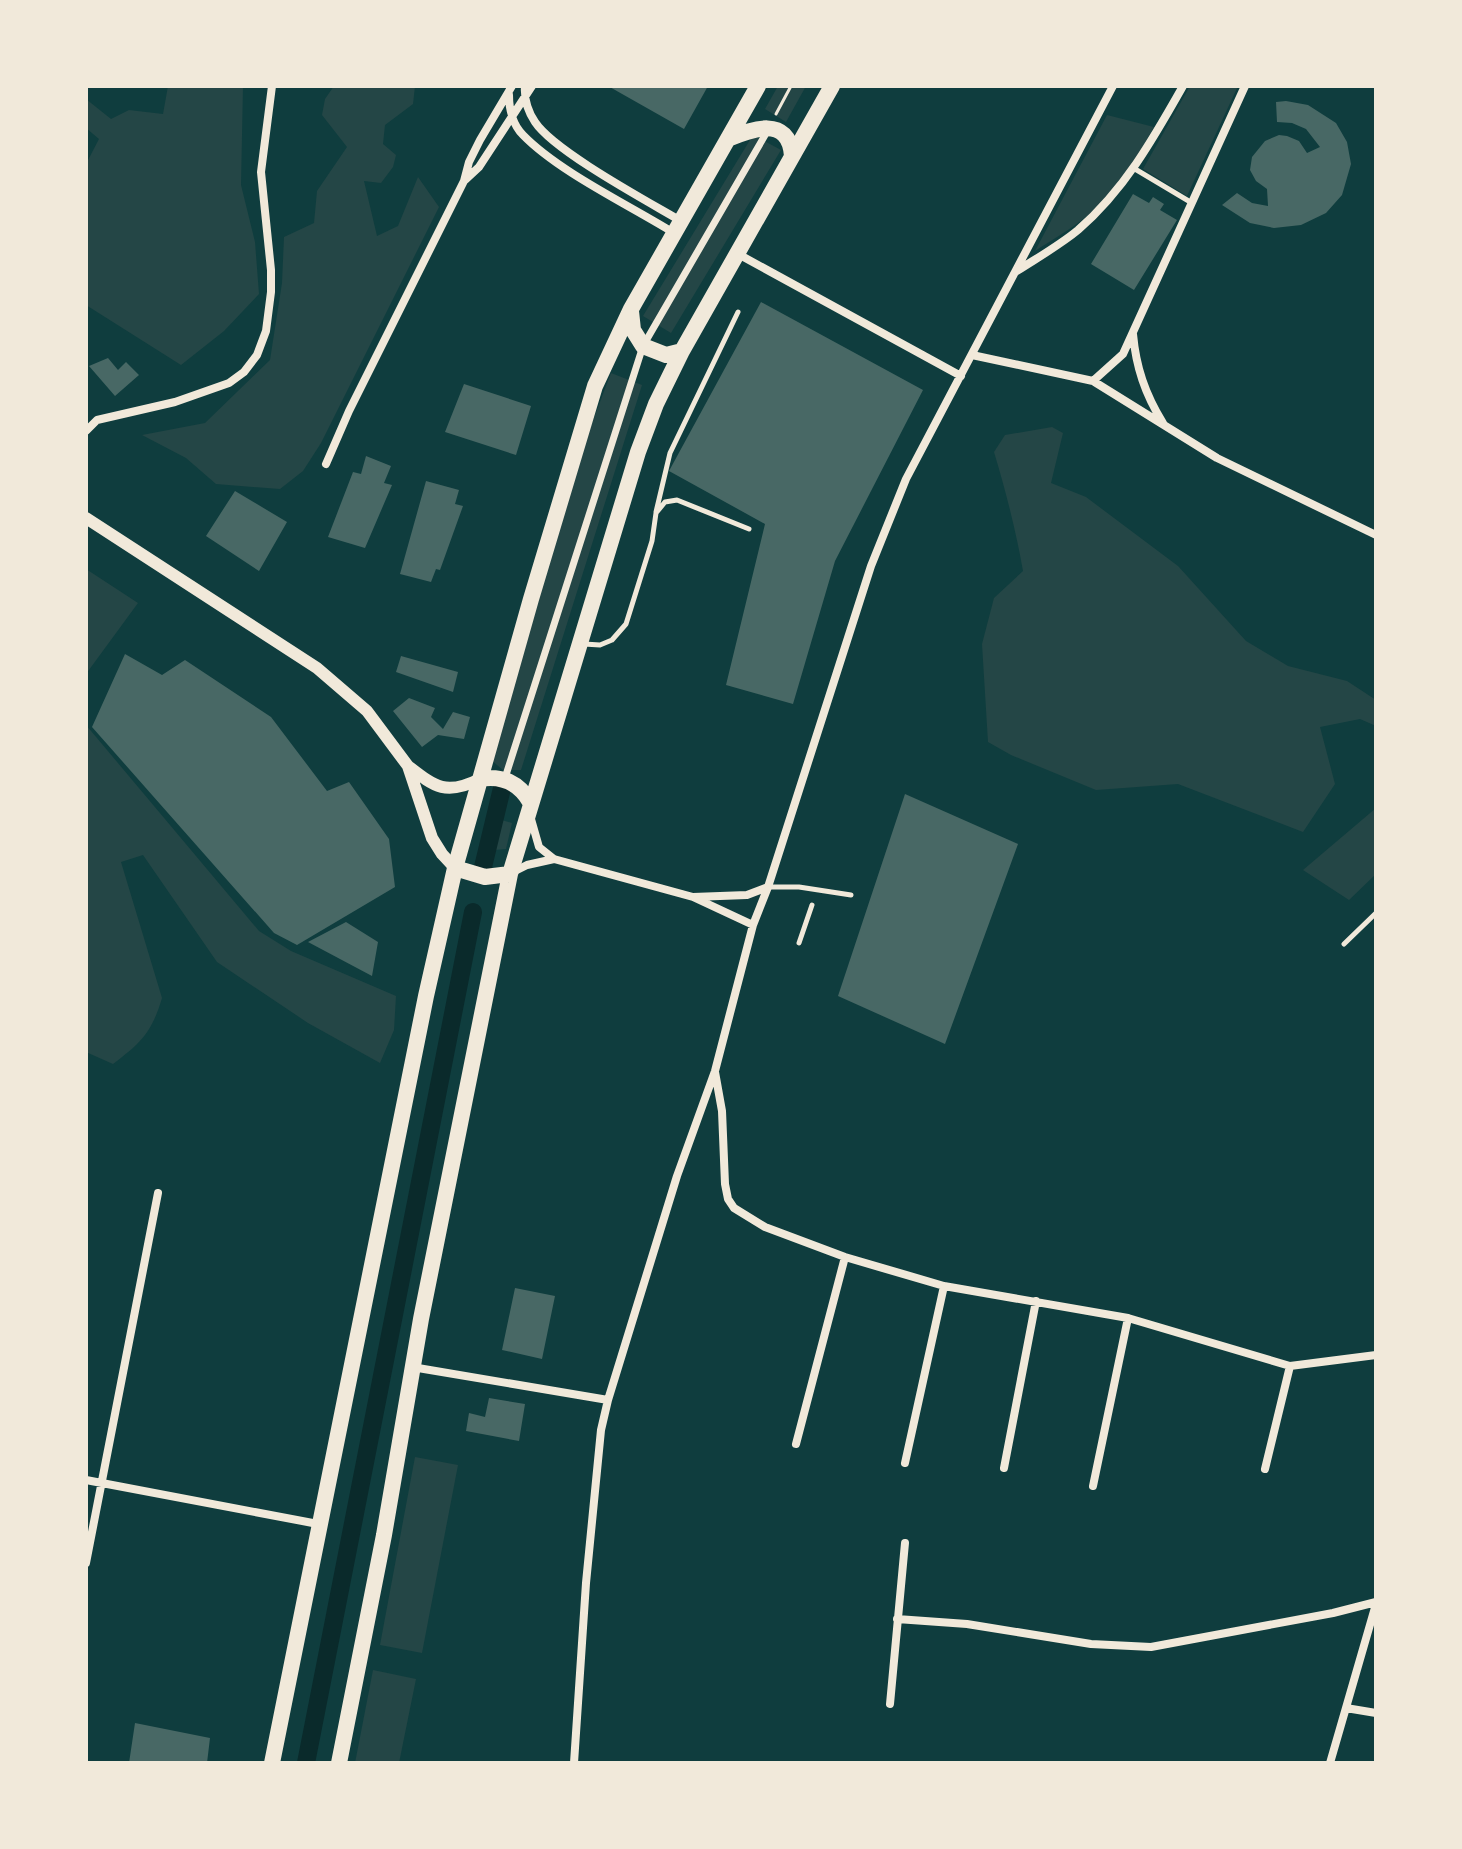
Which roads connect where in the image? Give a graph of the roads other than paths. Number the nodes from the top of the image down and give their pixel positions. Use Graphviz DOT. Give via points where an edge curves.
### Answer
graph roads {
  1 [pos="272,86"];
  2 [pos="525,86"];
  3 [pos="532,86"];
  4 [pos="758,86"];
  5 [pos="832,86"];
  6 [pos="1113,86"];
  7 [pos="1183,86"];
  8 [pos="1245,86"];
  9 [pos="510,88"];
  10 [pos="524,98"];
  11 [pos="512,118"];
  12 [pos="769,128"];
  13 [pos="728,139"];
  14 [pos="792,156"];
  15 [pos="1135,169"];
  16 [pos="464,181"];
  17 [pos="1192,203"];
  18 [pos="677,227"];
  19 [pos="737,254"];
  20 [pos="1016,272"];
  21 [pos="631,309"];
  22 [pos="738,312"];
  23 [pos="1133,332"];
  24 [pos="643,346"];
  25 [pos="682,351"];
  26 [pos="972,355"];
  27 [pos="961,376"];
  28 [pos="1093,381"];
  29 [pos="1165,427"];
  30 [pos="86,431"];
  31 [pos="326,464"];
  32 [pos="656,513"];
  33 [pos="86,518"];
  34 [pos="749,529"];
  35 [pos="1376,535"];
  36 [pos="579,644"];
  37 [pos="408,766"];
  38 [pos="480,779"];
  39 [pos="505,780"];
  40 [pos="530,802"];
  41 [pos="554,859"];
  42 [pos="455,868"];
  43 [pos="510,874"];
  44 [pos="768,887"];
  45 [pos="851,895"];
  46 [pos="693,897"];
  47 [pos="812,905"];
  48 [pos="1376,913"];
  49 [pos="753,925"];
  50 [pos="799,943"];
  51 [pos="1344,944"];
  52 [pos="715,1071"];
  53 [pos="158,1193"];
  54 [pos="845,1257"];
  55 [pos="944,1286"];
  56 [pos="1036,1301"];
  57 [pos="1128,1318"];
  58 [pos="1376,1355"];
  59 [pos="1290,1366"];
  60 [pos="412,1367"];
  61 [pos="608,1400"];
  62 [pos="796,1444"];
  63 [pos="905,1463"];
  64 [pos="1004,1468"];
  65 [pos="1265,1469"];
  66 [pos="86,1480"];
  67 [pos="101,1483"];
  68 [pos="1093,1486"];
  69 [pos="318,1524"];
  70 [pos="905,1543"];
  71 [pos="86,1563"];
  72 [pos="1376,1603"];
  73 [pos="897,1619"];
  74 [pos="890,1704"];
  75 [pos="1346,1708"];
  76 [pos="1376,1713"];
  77 [pos="272,1763"];
  78 [pos="339,1763"];
  79 [pos="574,1763"];
  80 [pos="1330,1763"];
  1 -- 30 [label="street" via="261,172 271,292 257,355 229,383 97,420"];
  2 -- 10 [label="street"];
  3 -- 10 [label="street"];
  4 -- 13 [label="main road"];
  5 -- 14 [label="main road"];
  6 -- 20 [label="street"];
  7 -- 15 [label="street"];
  8 -- 17 [label="street"];
  9 -- 11 [label="street"];
  9 -- 16 [label="street"];
  10 -- 11 [label="street"];
  10 -- 18 [label="street" via="536,124"];
  11 -- 16 [label="street"];
  11 -- 18 [label="street" via="521,133 564,166"];
  12 -- 13 [label="main road" via="752,128"];
  12 -- 14 [label="main road" via="788,142"];
  12 -- 24 [label="street"];
  13 -- 18 [label="main road"];
  14 -- 19 [label="main road"];
  15 -- 17 [label="lane"];
  15 -- 20 [label="street" via="1075,232"];
  16 -- 31 [label="street"];
  17 -- 23 [label="street"];
  18 -- 21 [label="main road"];
  19 -- 25 [label="main road"];
  19 -- 27 [label="street"];
  20 -- 26 [label="street"];
  21 -- 24 [label="main road" via="633,330"];
  21 -- 38 [label="main road" via="579,434"];
  22 -- 32 [label="lane" via="670,453"];
  23 -- 28 [label="street" via="1123,354"];
  23 -- 29 [label="street" via="1142,381"];
  24 -- 25 [label="main road" via="666,355"];
  24 -- 39 [label="street"];
  25 -- 36 [label="main road" via="644,436"];
  26 -- 27 [label="street"];
  26 -- 28 [label="street"];
  27 -- 44 [label="street" via="887,522"];
  28 -- 29 [label="street"];
  29 -- 35 [label="street"];
  32 -- 34 [label="lane" via="665,502 677,500"];
  32 -- 36 [label="lane" via="626,624 612,640"];
  33 -- 37 [label="street" via="317,668 367,711"];
  36 -- 40 [label="main road"];
  37 -- 38 [label="street" via="448,789"];
  37 -- 42 [label="street" via="432,838"];
  38 -- 39 [label="main road"];
  38 -- 42 [label="main road"];
  39 -- 40 [label="main road"];
  40 -- 41 [label="street" via="539,847"];
  40 -- 43 [label="main road"];
  41 -- 43 [label="street"];
  41 -- 46 [label="street"];
  42 -- 43 [label="main road" via="476,876"];
  42 -- 69 [label="main road"];
  43 -- 60 [label="main road"];
  44 -- 45 [label="lane"];
  44 -- 46 [label="street" via="747,895"];
  44 -- 49 [label="street"];
  46 -- 49 [label="street"];
  47 -- 50 [label="lane"];
  48 -- 51 [label="lane"];
  49 -- 52 [label="street"];
  52 -- 54 [label="street" via="725,1184 734,1208 765,1227"];
  52 -- 61 [label="street"];
  53 -- 67 [label="street"];
  54 -- 55 [label="street"];
  54 -- 62 [label="street"];
  55 -- 56 [label="street"];
  55 -- 63 [label="street"];
  56 -- 57 [label="street"];
  56 -- 64 [label="street"];
  57 -- 59 [label="street"];
  57 -- 68 [label="street"];
  58 -- 59 [label="street"];
  59 -- 65 [label="street"];
  60 -- 61 [label="street"];
  60 -- 78 [label="main road"];
  61 -- 79 [label="street" via="586,1583"];
  66 -- 67 [label="street"];
  67 -- 69 [label="street"];
  67 -- 71 [label="street"];
  69 -- 77 [label="main road"];
  70 -- 73 [label="street"];
  72 -- 73 [label="street" via="1151,1647"];
  72 -- 75 [label="street"];
  73 -- 74 [label="street"];
  75 -- 76 [label="street"];
  75 -- 80 [label="street"];
}
